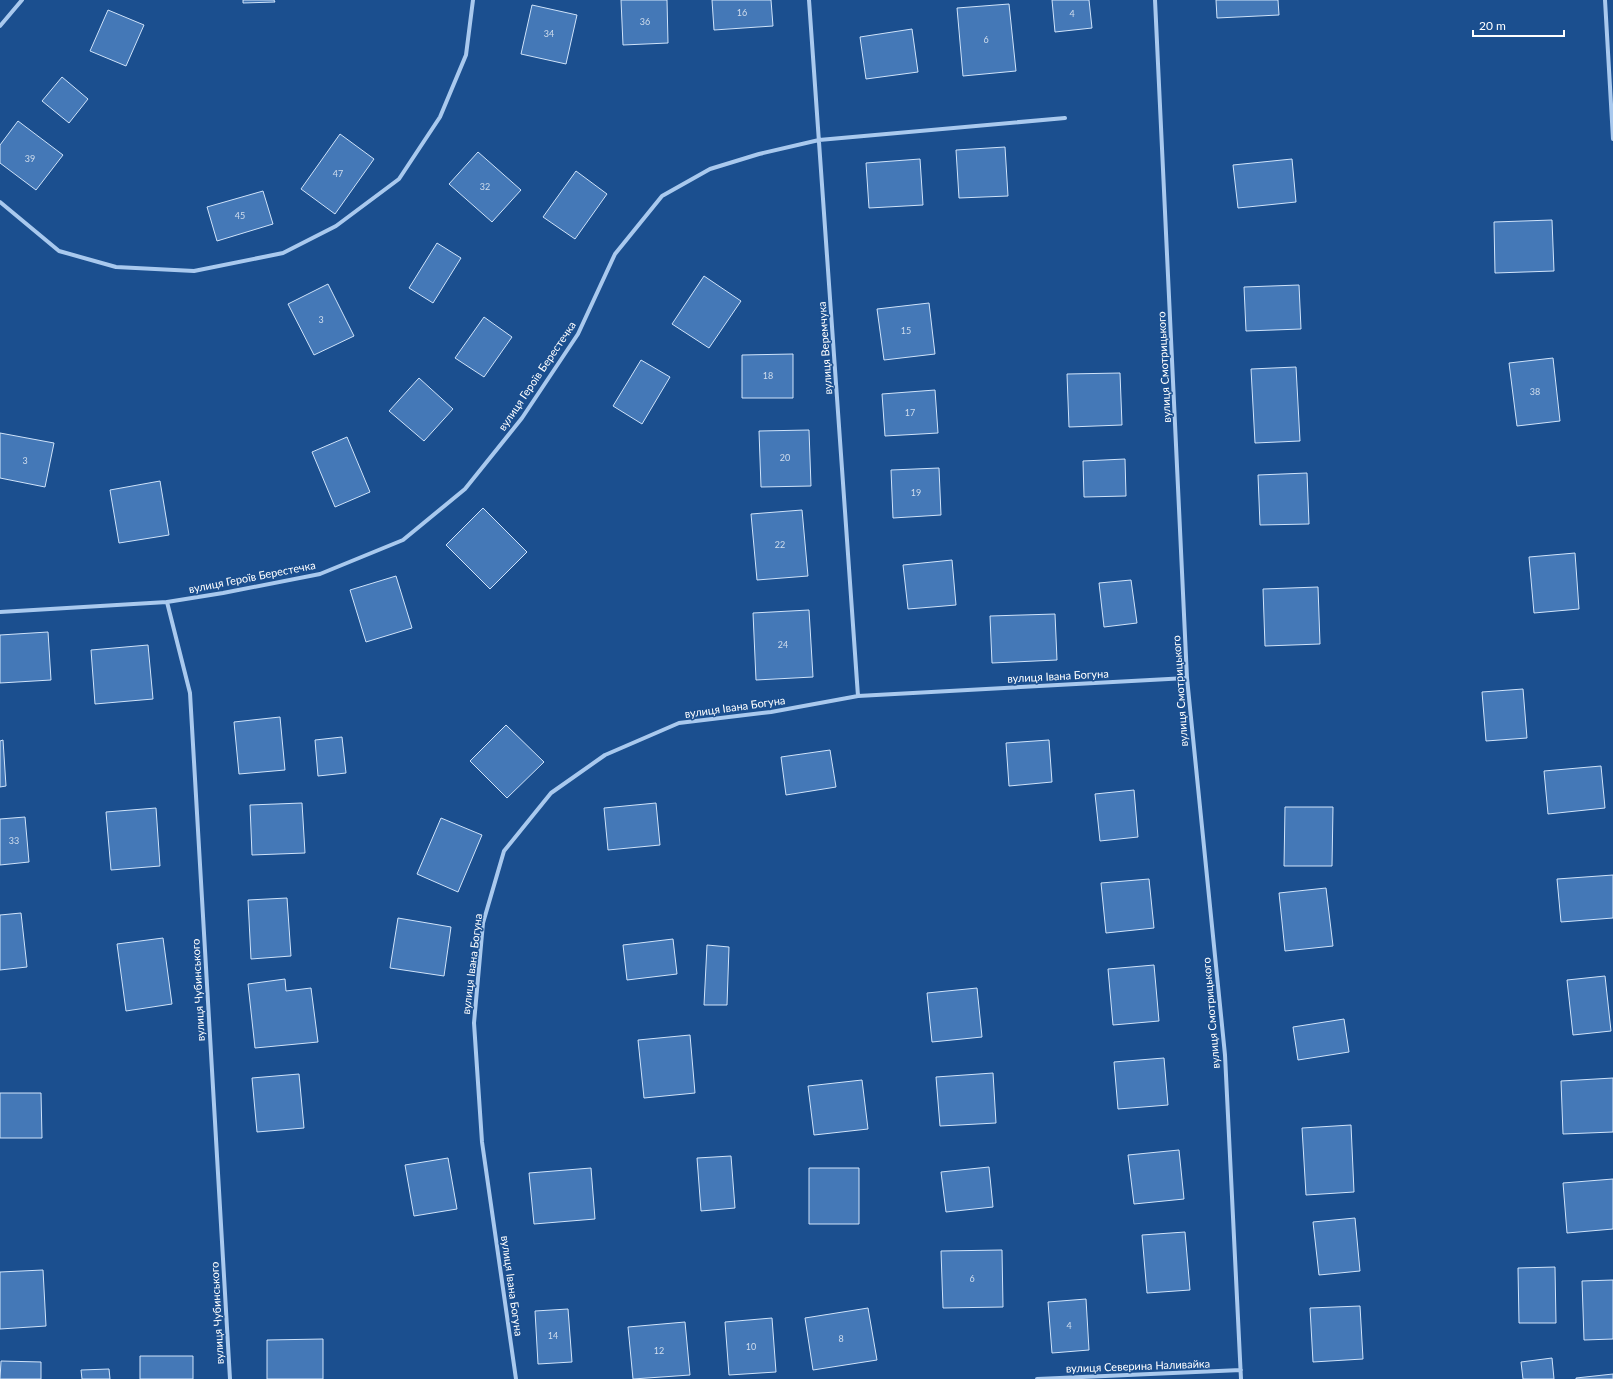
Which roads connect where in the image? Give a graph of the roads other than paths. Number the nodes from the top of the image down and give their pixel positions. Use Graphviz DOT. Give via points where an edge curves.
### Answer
graph roads {
  1 [pos="22,0"];
  2 [pos="473,0"];
  3 [pos="809,0"];
  4 [pos="1155,0"];
  5 [pos="1605,0"];
  6 [pos="0,26"];
  7 [pos="1065,118"];
  8 [pos="1613,139"];
  9 [pos="819,140"];
  10 [pos="0,202"];
  11 [pos="167,602"];
  12 [pos="0,612"];
  13 [pos="1187,678"];
  14 [pos="858,696"];
  15 [pos="1241,1370"];
  16 [pos="230,1379"];
  17 [pos="516,1379"];
  18 [pos="1037,1379"];
  19 [pos="1241,1379"];
  1 -- 6 [label="street"];
  2 -- 10 [label="street" via="466,55 440,117 399,179 336,226 283,252 194,271 116,267 59,251"];
  3 -- 9 [label="street, вулиця Веремчука"];
  4 -- 13 [label="street, вулиця Смотрицького"];
  5 -- 8 [label="street"];
  7 -- 9 [label="street, вулиця Героїв Берестечка"];
  9 -- 11 [label="street, вулиця Героїв Берестечка" via="710,169 662,196 615,254 578,334 522,418 465,489 403,540 320,574"];
  9 -- 14 [label="street, вулиця Веремчука"];
  11 -- 12 [label="street, вулиця Героїв Берестечка"];
  11 -- 16 [label="street, вулиця Чубинського" via="190,693"];
  13 -- 14 [label="street, вулиця Івана Богуна"];
  13 -- 15 [label="street, вулиця Смотрицького" via="1225,1055"];
  14 -- 17 [label="street, вулиця Івана Богуна" via="771,712 679,723 613,752 551,793 504,851 484,923 474,1023 482,1142"];
  15 -- 18 [label="street, вулиця Северина Наливайка"];
  15 -- 19 [label="street, вулиця Смотрицького"];
}
